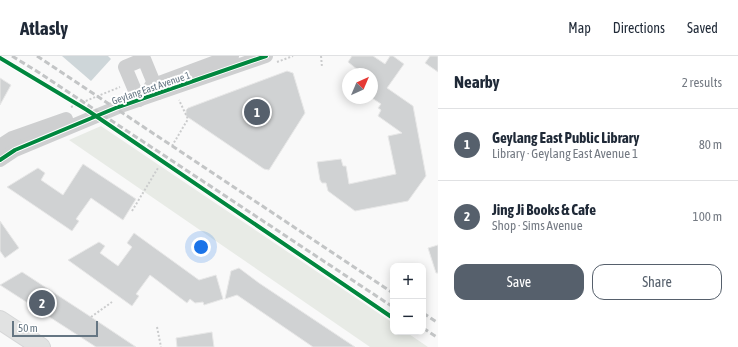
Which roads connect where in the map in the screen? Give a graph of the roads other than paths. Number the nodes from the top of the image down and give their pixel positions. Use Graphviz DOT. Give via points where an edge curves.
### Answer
graph roads {
  1 [pos="232,56"];
  2 [pos="266,56"];
  3 [pos="157,89"];
  4 [pos="136,91"];
  5 [pos="0,146"];
  6 [pos="0,160"];
  7 [pos="0,320"];
  8 [pos="41,347"];
  1 -- 3 [label="street, Geylang East Avenue 1"];
  2 -- 3 [label="street, Geylang East Avenue 1"];
  3 -- 4 [label="street, Geylang East Avenue 1"];
  3 -- 4 [label="street" via="144,60 125,67"];
  4 -- 5 [label="street, Geylang East Avenue 1" via="83,107 12,138"];
  4 -- 6 [label="street, Geylang East Avenue 1"];
  7 -- 8 [label="main road"];
}
